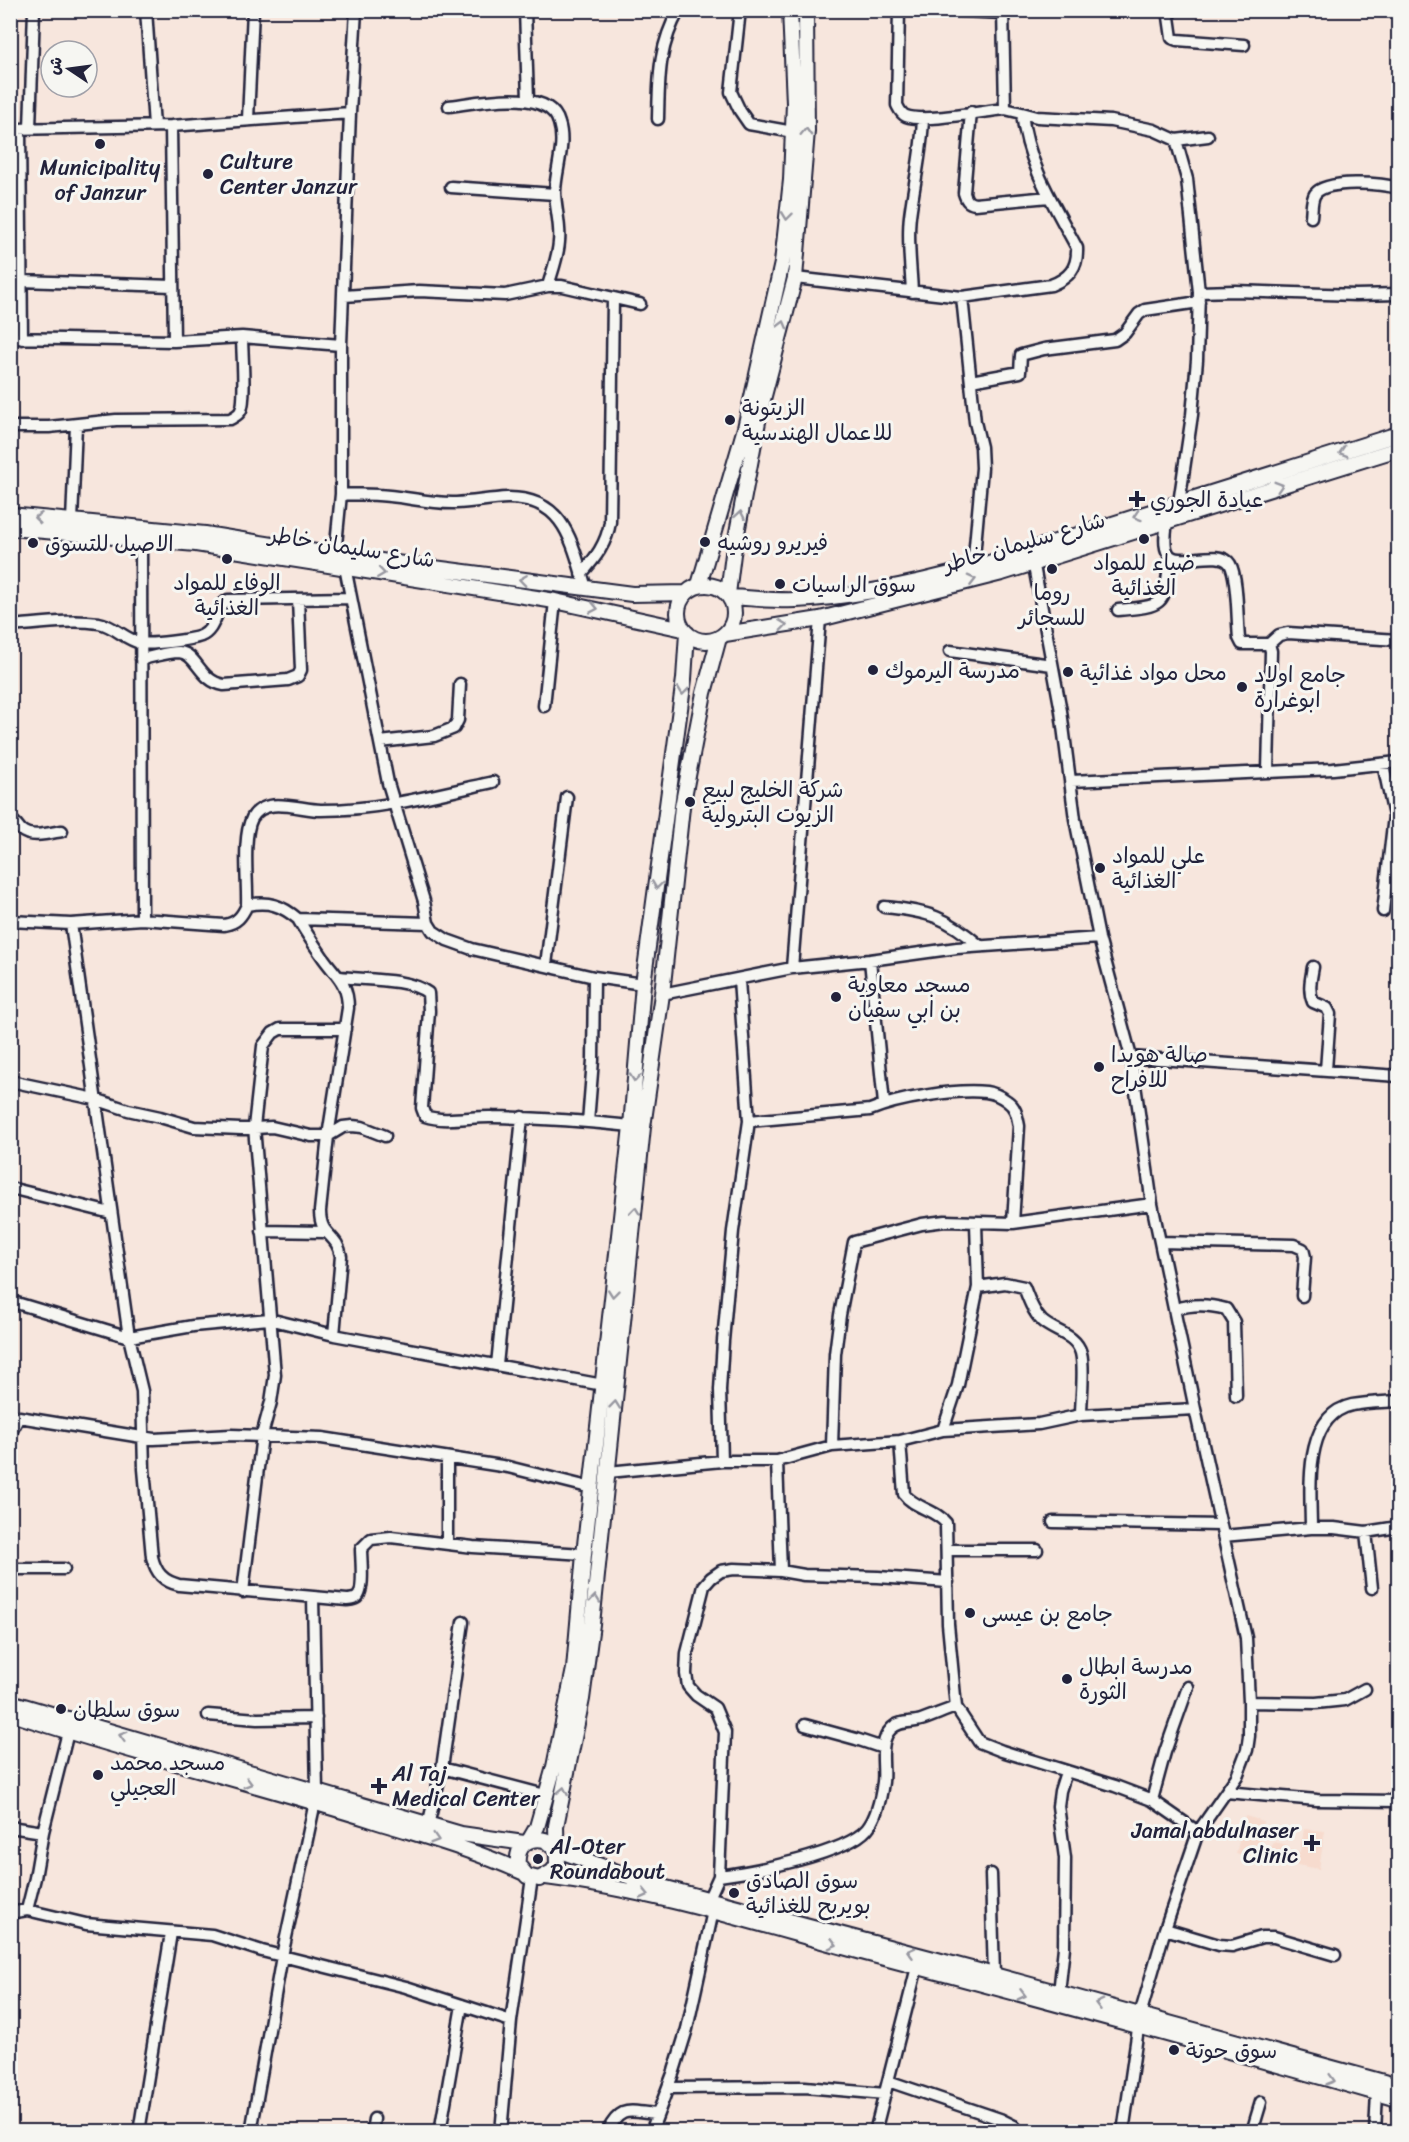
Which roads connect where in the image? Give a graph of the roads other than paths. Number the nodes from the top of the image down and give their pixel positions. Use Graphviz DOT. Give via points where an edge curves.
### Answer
graph roads {
  1 [pos="34,10"];
  2 [pos="146,10"];
  3 [pos="252,10"];
  4 [pos="356,10"];
  5 [pos="525,10"];
  6 [pos="679,10"];
  7 [pos="740,10"];
  8 [pos="790,10"];
  9 [pos="806,10"];
  10 [pos="899,10"];
  11 [pos="940,10"];
  12 [pos="1168,10"];
  13 [pos="1006,12"];
  14 [pos="1244,45"];
  15 [pos="528,99"];
  16 [pos="449,106"];
  17 [pos="1005,109"];
  18 [pos="971,112"];
  19 [pos="350,113"];
  20 [pos="1022,113"];
  21 [pos="658,118"];
  22 [pos="923,118"];
  23 [pos="248,119"];
  24 [pos="154,126"];
  25 [pos="171,126"];
  26 [pos="20,128"];
  27 [pos="793,132"];
  28 [pos="1208,136"];
  29 [pos="1176,140"];
  30 [pos="451,186"];
  31 [pos="1398,188"];
  32 [pos="555,194"];
  33 [pos="1049,197"];
  34 [pos="1311,217"];
  35 [pos="795,278"];
  36 [pos="21,281"];
  37 [pos="173,286"];
  38 [pos="548,286"];
  39 [pos="912,292"];
  40 [pos="1398,294"];
  41 [pos="344,296"];
  42 [pos="962,297"];
  43 [pos="1199,297"];
  44 [pos="613,298"];
  45 [pos="640,304"];
  46 [pos="242,337"];
  47 [pos="16,338"];
  48 [pos="174,341"];
  49 [pos="341,345"];
  50 [pos="971,381"];
  51 [pos="76,425"];
  52 [pos="10,427"];
  53 [pos="1398,434"];
  54 [pos="1398,449"];
  55 [pos="341,494"];
  56 [pos="1179,503"];
  57 [pos="10,515"];
  58 [pos="72,521"];
  59 [pos="1167,521"];
  60 [pos="10,528"];
  61 [pos="141,539"];
  62 [pos="335,555"];
  63 [pos="1033,556"];
  64 [pos="1170,557"];
  65 [pos="345,567"];
  66 [pos="973,568"];
  67 [pos="581,574"];
  68 [pos="699,585"];
  69 [pos="586,588"];
  70 [pos="686,593"];
  71 [pos="729,596"];
  72 [pos="350,598"];
  73 [pos="298,599"];
  74 [pos="555,601"];
  75 [pos="1118,610"];
  76 [pos="820,620"];
  77 [pos="10,626"];
  78 [pos="685,631"];
  79 [pos="722,636"];
  80 [pos="1398,640"];
  81 [pos="141,643"];
  82 [pos="1269,644"];
  83 [pos="950,651"];
  84 [pos="141,659"];
  85 [pos="1052,665"];
  86 [pos="460,684"];
  87 [pos="544,706"];
  88 [pos="380,742"];
  89 [pos="1398,762"];
  90 [pos="1383,764"];
  91 [pos="1268,771"];
  92 [pos="1071,781"];
  93 [pos="493,782"];
  94 [pos="567,797"];
  95 [pos="395,804"];
  96 [pos="10,820"];
  97 [pos="62,831"];
  98 [pos="247,905"];
  99 [pos="884,907"];
  100 [pos="1383,911"];
  101 [pos="141,919"];
  102 [pos="298,919"];
  103 [pos="10,921"];
  104 [pos="428,923"];
  105 [pos="71,924"];
  106 [pos="1099,938"];
  107 [pos="981,946"];
  108 [pos="870,960"];
  109 [pos="546,965"];
  110 [pos="1313,967"];
  111 [pos="792,968"];
  112 [pos="340,977"];
  113 [pos="594,977"];
  114 [pos="739,980"];
  115 [pos="643,984"];
  116 [pos="662,994"];
  117 [pos="345,1029"];
  118 [pos="1131,1057"];
  119 [pos="1326,1070"];
  120 [pos="1398,1076"];
  121 [pos="10,1082"];
  122 [pos="95,1099"];
  123 [pos="884,1104"];
  124 [pos="522,1117"];
  125 [pos="749,1121"];
  126 [pos="588,1122"];
  127 [pos="631,1126"];
  128 [pos="254,1127"];
  129 [pos="328,1136"];
  130 [pos="385,1136"];
  131 [pos="10,1188"];
  132 [pos="1152,1204"];
  133 [pos="111,1213"];
  134 [pos="976,1223"];
  135 [pos="1013,1223"];
  136 [pos="262,1231"];
  137 [pos="325,1232"];
  138 [pos="1160,1242"];
  139 [pos="978,1287"];
  140 [pos="1302,1296"];
  141 [pos="10,1301"];
  142 [pos="1175,1309"];
  143 [pos="269,1319"];
  144 [pos="334,1335"];
  145 [pos="129,1337"];
  146 [pos="497,1365"];
  147 [pos="603,1385"];
  148 [pos="1236,1396"];
  149 [pos="1398,1401"];
  150 [pos="1195,1409"];
  151 [pos="1081,1415"];
  152 [pos="15,1416"];
  153 [pos="943,1430"];
  154 [pos="10,1434"];
  155 [pos="262,1435"];
  156 [pos="142,1436"];
  157 [pos="900,1441"];
  158 [pos="832,1446"];
  159 [pos="447,1458"];
  160 [pos="722,1461"];
  161 [pos="777,1461"];
  162 [pos="608,1472"];
  163 [pos="592,1488"];
  164 [pos="1053,1522"];
  165 [pos="1398,1527"];
  166 [pos="1311,1528"];
  167 [pos="1222,1531"];
  168 [pos="1366,1532"];
  169 [pos="447,1544"];
  170 [pos="948,1550"];
  171 [pos="1037,1550"];
  172 [pos="584,1554"];
  173 [pos="10,1569"];
  174 [pos="64,1569"];
  175 [pos="781,1570"];
  176 [pos="948,1581"];
  177 [pos="1372,1588"];
  178 [pos="243,1592"];
  179 [pos="313,1597"];
  180 [pos="464,1622"];
  181 [pos="1188,1687"];
  182 [pos="1365,1689"];
  183 [pos="10,1702"];
  184 [pos="1249,1702"];
  185 [pos="956,1707"];
  186 [pos="10,1713"];
  187 [pos="208,1715"];
  188 [pos="316,1718"];
  189 [pos="805,1725"];
  190 [pos="68,1732"];
  191 [pos="883,1748"];
  192 [pos="442,1768"];
  193 [pos="1066,1772"];
  194 [pos="1226,1792"];
  195 [pos="546,1795"];
  196 [pos="316,1797"];
  197 [pos="1152,1800"];
  198 [pos="1398,1801"];
  199 [pos="428,1825"];
  200 [pos="10,1827"];
  201 [pos="43,1832"];
  202 [pos="1198,1832"];
  203 [pos="527,1841"];
  204 [pos="555,1849"];
  205 [pos="991,1874"];
  206 [pos="533,1876"];
  207 [pos="719,1876"];
  208 [pos="711,1905"];
  209 [pos="27,1910"];
  210 [pos="10,1913"];
  211 [pos="1165,1929"];
  212 [pos="171,1933"];
  213 [pos="1335,1955"];
  214 [pos="282,1956"];
  215 [pos="917,1966"];
  216 [pos="994,1975"];
  217 [pos="1059,1993"];
  218 [pos="462,2006"];
  219 [pos="1139,2020"];
  220 [pos="511,2021"];
  221 [pos="888,2081"];
  222 [pos="1398,2086"];
  223 [pos="668,2088"];
  224 [pos="1377,2093"];
  225 [pos="885,2094"];
  226 [pos="1398,2099"];
  227 [pos="1261,2102"];
  228 [pos="657,2114"];
  229 [pos="374,2119"];
  230 [pos="139,2132"];
  231 [pos="251,2132"];
  232 [pos="372,2132"];
  233 [pos="440,2132"];
  234 [pos="501,2132"];
  235 [pos="607,2132"];
  236 [pos="651,2132"];
  237 [pos="875,2132"];
  238 [pos="1019,2132"];
  239 [pos="1123,2132"];
  240 [pos="1252,2132"];
  241 [pos="1375,2132"];
  1 -- 26 [label="street"];
  2 -- 24 [label="street"];
  3 -- 23 [label="street"];
  4 -- 19 [label="street"];
  5 -- 15 [label="street"];
  6 -- 21 [label="street" via="662,52"];
  7 -- 27 [label="street" via="733,98 749,124"];
  8 -- 27 [label="main road"];
  35 -- 9 [label="main road, one-way" via="807,131"];
  10 -- 22 [label="street" via="897,105 906,116"];
  11 -- 13 [label="street"];
  12 -- 14 [label="street" via="1172,38"];
  13 -- 17 [label="street"];
  15 -- 16 [label="street"];
  15 -- 32 [label="street" via="550,110 559,122"];
  17 -- 18 [label="street"];
  17 -- 20 [label="street"];
  18 -- 22 [label="street"];
  18 -- 33 [label="street" via="966,200 975,204"];
  19 -- 23 [label="street"];
  19 -- 41 [label="street"];
  20 -- 29 [label="street" via="1111,121 1154,130"];
  20 -- 33 [label="street" via="1035,166"];
  22 -- 39 [label="street" via="908,238"];
  23 -- 25 [label="street"];
  24 -- 25 [label="street"];
  24 -- 26 [label="street"];
  25 -- 37 [label="street"];
  26 -- 36 [label="street"];
  27 -- 68 [label="main road, one-way" via="782,262 745,428"];
  28 -- 29 [label="street"];
  29 -- 43 [label="street" via="1187,179"];
  30 -- 32 [label="street"];
  31 -- 34 [label="street" via="1327,186 1316,193"];
  32 -- 38 [label="street" via="560,242"];
  33 -- 42 [label="street" via="1077,248 1078,257 1071,273 1051,285"];
  35 -- 39 [label="street"];
  71 -- 35 [label="main road, one-way" via="760,411"];
  36 -- 37 [label="street"];
  36 -- 47 [label="street"];
  37 -- 48 [label="street"];
  38 -- 41 [label="street" via="505,295 419,291"];
  38 -- 44 [label="street"];
  39 -- 42 [label="street"];
  40 -- 43 [label="street" via="1235,291"];
  41 -- 49 [label="street"];
  42 -- 50 [label="street"];
  43 -- 50 [label="street" via="1145,310 1115,340 1044,349 1021,356 1020,372"];
  43 -- 56 [label="street" via="1196,371"];
  44 -- 45 [label="street"];
  44 -- 67 [label="street" via="610,522 595,559"];
  46 -- 48 [label="street"];
  46 -- 49 [label="street"];
  46 -- 51 [label="street" via="243,399 237,416 220,420 116,420"];
  47 -- 48 [label="street"];
  49 -- 55 [label="street"];
  50 -- 66 [label="street" via="982,468"];
  51 -- 52 [label="street"];
  51 -- 58 [label="street"];
  53 -- 56 [label="main road, شارع سليمان خاطر, one-way"];
  59 -- 54 [label="main road, شارع سليمان خاطر, one-way"];
  55 -- 62 [label="street"];
  55 -- 67 [label="street" via="377,494 443,503 508,498 535,501 564,525"];
  56 -- 63 [label="main road, شارع سليمان خاطر, one-way"];
  58 -- 57 [label="main road, شارع سليمان خاطر, one-way"];
  58 -- 62 [label="main road, شارع سليمان خاطر" via="205,534"];
  59 -- 63 [label="main road, شارع سليمان خاطر"];
  59 -- 64 [label="street"];
  60 -- 61 [label="main road, شارع سليمان خاطر"];
  61 -- 65 [label="main road, شارع سليمان خاطر"];
  61 -- 81 [label="street"];
  69 -- 62 [label="main road, شارع سليمان خاطر, one-way"];
  63 -- 66 [label="main road, شارع سليمان خاطر"];
  76 -- 63 [label="main road, شارع سليمان خاطر, one-way"];
  63 -- 85 [label="street"];
  64 -- 75 [label="street" via="1163,598 1151,607"];
  64 -- 82 [label="street" via="1226,559 1233,573 1242,644"];
  65 -- 72 [label="street"];
  65 -- 74 [label="main road, شارع سليمان خاطر, one-way"];
  66 -- 71 [label="main road, شارع سليمان خاطر" via="903,586 822,598"];
  67 -- 69 [label="street"];
  68 -- 70 [label="main road"];
  68 -- 71 [label="main road" via="717,586"];
  69 -- 70 [label="main road, شارع سليمان خاطر" via="632,594"];
  70 -- 78 [label="main road" via="678,607"];
  71 -- 79 [label="main road" via="734,621"];
  72 -- 73 [label="street"];
  72 -- 88 [label="street"];
  73 -- 81 [label="street" via="228,600 222,603 211,628 203,635"];
  73 -- 84 [label="street" via="301,670 288,680 224,685 207,678 188,655 180,652"];
  74 -- 78 [label="main road, شارع سليمان خاطر, one-way"];
  74 -- 87 [label="street"];
  79 -- 76 [label="main road, شارع سليمان خاطر, one-way"];
  76 -- 111 [label="street"];
  77 -- 81 [label="street" via="99,623"];
  78 -- 79 [label="main road" via="699,640"];
  78 -- 115 [label="main road, one-way" via="679,725"];
  79 -- 116 [label="main road" via="704,693 682,807"];
  80 -- 82 [label="street" via="1288,633"];
  81 -- 84 [label="street"];
  82 -- 91 [label="street"];
  83 -- 85 [label="street"];
  84 -- 101 [label="street"];
  85 -- 92 [label="street"];
  86 -- 88 [label="street" via="454,728 434,736"];
  88 -- 95 [label="street"];
  89 -- 90 [label="street"];
  90 -- 91 [label="street"];
  90 -- 100 [label="street" via="1394,816"];
  91 -- 92 [label="street"];
  92 -- 106 [label="street"];
  93 -- 95 [label="street"];
  94 -- 109 [label="street"];
  95 -- 98 [label="street" via="356,809 260,809 248,831"];
  95 -- 104 [label="street"];
  96 -- 97 [label="street" via="31,835"];
  98 -- 101 [label="street" via="234,923 224,925"];
  98 -- 102 [label="street" via="272,903"];
  99 -- 107 [label="street" via="922,911 963,931"];
  101 -- 105 [label="street"];
  102 -- 104 [label="street"];
  102 -- 112 [label="street"];
  103 -- 105 [label="street"];
  104 -- 109 [label="street" via="433,931 458,944"];
  105 -- 122 [label="street"];
  106 -- 107 [label="street"];
  106 -- 118 [label="street"];
  107 -- 108 [label="street"];
  108 -- 111 [label="street"];
  108 -- 123 [label="street"];
  109 -- 113 [label="street"];
  110 -- 119 [label="street" via="1311,998 1330,1014"];
  111 -- 114 [label="street"];
  112 -- 117 [label="street" via="348,995"];
  112 -- 124 [label="street" via="399,983 428,993 422,1108 425,1116"];
  113 -- 115 [label="street"];
  113 -- 126 [label="street"];
  114 -- 116 [label="street"];
  114 -- 125 [label="street"];
  115 -- 127 [label="main road, one-way"];
  162 -- 116 [label="main road, one-way" via="642,1139"];
  117 -- 128 [label="street" via="291,1028 273,1033 263,1046"];
  117 -- 129 [label="street"];
  118 -- 119 [label="street"];
  118 -- 132 [label="street"];
  119 -- 120 [label="street"];
  121 -- 122 [label="street"];
  122 -- 128 [label="street" via="194,1127"];
  122 -- 133 [label="street"];
  123 -- 125 [label="street" via="870,1110"];
  123 -- 135 [label="street" via="946,1093 988,1092 1010,1102 1019,1126"];
  124 -- 126 [label="street"];
  124 -- 146 [label="street"];
  125 -- 160 [label="street" via="723,1341"];
  126 -- 127 [label="street"];
  127 -- 147 [label="main road, one-way"];
  128 -- 129 [label="street"];
  128 -- 136 [label="street"];
  129 -- 130 [label="street" via="352,1126"];
  129 -- 137 [label="street" via="320,1211"];
  131 -- 133 [label="street"];
  132 -- 135 [label="street"];
  132 -- 138 [label="street"];
  133 -- 145 [label="street"];
  134 -- 135 [label="street"];
  134 -- 139 [label="street"];
  134 -- 158 [label="street" via="922,1224 854,1242 835,1354"];
  136 -- 137 [label="street"];
  136 -- 143 [label="street"];
  137 -- 144 [label="street" via="339,1245 341,1256"];
  138 -- 140 [label="street" via="1294,1245 1303,1249 1305,1257"];
  138 -- 142 [label="street"];
  139 -- 151 [label="street" via="1005,1283 1024,1287 1042,1321 1076,1342 1082,1365"];
  139 -- 153 [label="street" via="958,1385"];
  141 -- 145 [label="street"];
  142 -- 148 [label="street" via="1193,1304 1226,1309 1234,1322"];
  142 -- 150 [label="street"];
  143 -- 144 [label="street"];
  143 -- 145 [label="street"];
  143 -- 155 [label="street" via="275,1375"];
  144 -- 146 [label="street"];
  145 -- 156 [label="street" via="142,1391"];
  146 -- 147 [label="street"];
  147 -- 163 [label="main road"];
  149 -- 166 [label="street" via="1350,1406 1323,1426 1313,1456"];
  150 -- 151 [label="street"];
  150 -- 167 [label="street"];
  151 -- 153 [label="street" via="1039,1424"];
  152 -- 154 [label="street"];
  152 -- 156 [label="street"];
  153 -- 157 [label="street"];
  155 -- 156 [label="street" via="165,1439"];
  155 -- 159 [label="street" via="322,1438"];
  155 -- 178 [label="street"];
  156 -- 178 [label="street" via="155,1569 169,1583"];
  157 -- 158 [label="street"];
  157 -- 170 [label="street" via="904,1494 946,1524"];
  158 -- 161 [label="street"];
  159 -- 163 [label="street" via="508,1467"];
  159 -- 169 [label="street"];
  160 -- 161 [label="street"];
  160 -- 162 [label="street"];
  161 -- 175 [label="street"];
  204 -- 162 [label="main road, one-way" via="556,1826 582,1699"];
  163 -- 172 [label="main road"];
  164 -- 167 [label="street"];
  165 -- 168 [label="street"];
  166 -- 167 [label="street"];
  166 -- 168 [label="street"];
  167 -- 184 [label="street" via="1246,1638"];
  168 -- 177 [label="street"];
  169 -- 172 [label="street"];
  169 -- 179 [label="street" via="391,1537 371,1539 361,1550 359,1595 347,1600"];
  170 -- 171 [label="street"];
  170 -- 176 [label="street"];
  172 -- 195 [label="main road" via="574,1669"];
  173 -- 174 [label="street"];
  175 -- 176 [label="street" via="804,1575"];
  175 -- 207 [label="street" via="734,1569 711,1578 700,1597 687,1653 688,1686 715,1708 725,1732"];
  176 -- 185 [label="street"];
  178 -- 179 [label="street"];
  179 -- 188 [label="street"];
  180 -- 192 [label="street"];
  181 -- 197 [label="street"];
  182 -- 184 [label="street" via="1345,1700"];
  196 -- 183 [label="main road, one-way"];
  184 -- 194 [label="street" via="1246,1750"];
  185 -- 191 [label="street" via="897,1725 886,1737"];
  185 -- 193 [label="street" via="979,1742"];
  186 -- 190 [label="main road"];
  187 -- 188 [label="street"];
  188 -- 196 [label="street"];
  189 -- 191 [label="street"];
  190 -- 196 [label="main road, one-way"];
  190 -- 201 [label="street"];
  191 -- 207 [label="street" via="881,1796 862,1835 830,1850"];
  192 -- 195 [label="street"];
  192 -- 199 [label="street"];
  193 -- 197 [label="street"];
  193 -- 217 [label="street" via="1058,1806 1065,1858"];
  194 -- 198 [label="street" via="1317,1800"];
  194 -- 202 [label="street"];
  195 -- 203 [label="main road" via="537,1827"];
  196 -- 199 [label="main road"];
  196 -- 206 [label="main road, one-way" via="488,1856"];
  196 -- 214 [label="street"];
  197 -- 202 [label="street"];
  199 -- 203 [label="main road" via="461,1834"];
  200 -- 201 [label="street"];
  201 -- 209 [label="street"];
  202 -- 211 [label="street"];
  203 -- 204 [label="main road" via="545,1840"];
  203 -- 206 [label="main road" via="517,1857 518,1865"];
  204 -- 206 [label="main road" via="557,1865 552,1872"];
  204 -- 208 [label="main road"];
  205 -- 216 [label="street"];
  206 -- 208 [label="main road, one-way"];
  206 -- 220 [label="street"];
  207 -- 208 [label="street"];
  208 -- 215 [label="main road, one-way"];
  216 -- 208 [label="main road, one-way"];
  208 -- 223 [label="street" via="687,2029"];
  209 -- 210 [label="street"];
  209 -- 212 [label="street" via="86,1924"];
  211 -- 213 [label="street" via="1225,1946 1274,1937"];
  211 -- 219 [label="street"];
  212 -- 214 [label="street" via="212,1935"];
  212 -- 230 [label="street"];
  214 -- 218 [label="street" via="406,1987"];
  214 -- 231 [label="street"];
  215 -- 219 [label="main road, one-way"];
  215 -- 221 [label="street"];
  216 -- 217 [label="main road"];
  219 -- 217 [label="main road, one-way"];
  218 -- 220 [label="street"];
  218 -- 233 [label="street"];
  219 -- 222 [label="main road"];
  219 -- 224 [label="main road, one-way"];
  219 -- 239 [label="street"];
  220 -- 234 [label="street"];
  221 -- 225 [label="street"];
  221 -- 238 [label="street" via="1000,2119"];
  223 -- 225 [label="street" via="805,2086"];
  223 -- 228 [label="street"];
  224 -- 226 [label="main road"];
  224 -- 241 [label="street"];
  225 -- 237 [label="street"];
  227 -- 240 [label="street"];
  228 -- 235 [label="street" via="623,2112 616,2115"];
  228 -- 236 [label="street"];
  229 -- 232 [label="street"];
}
